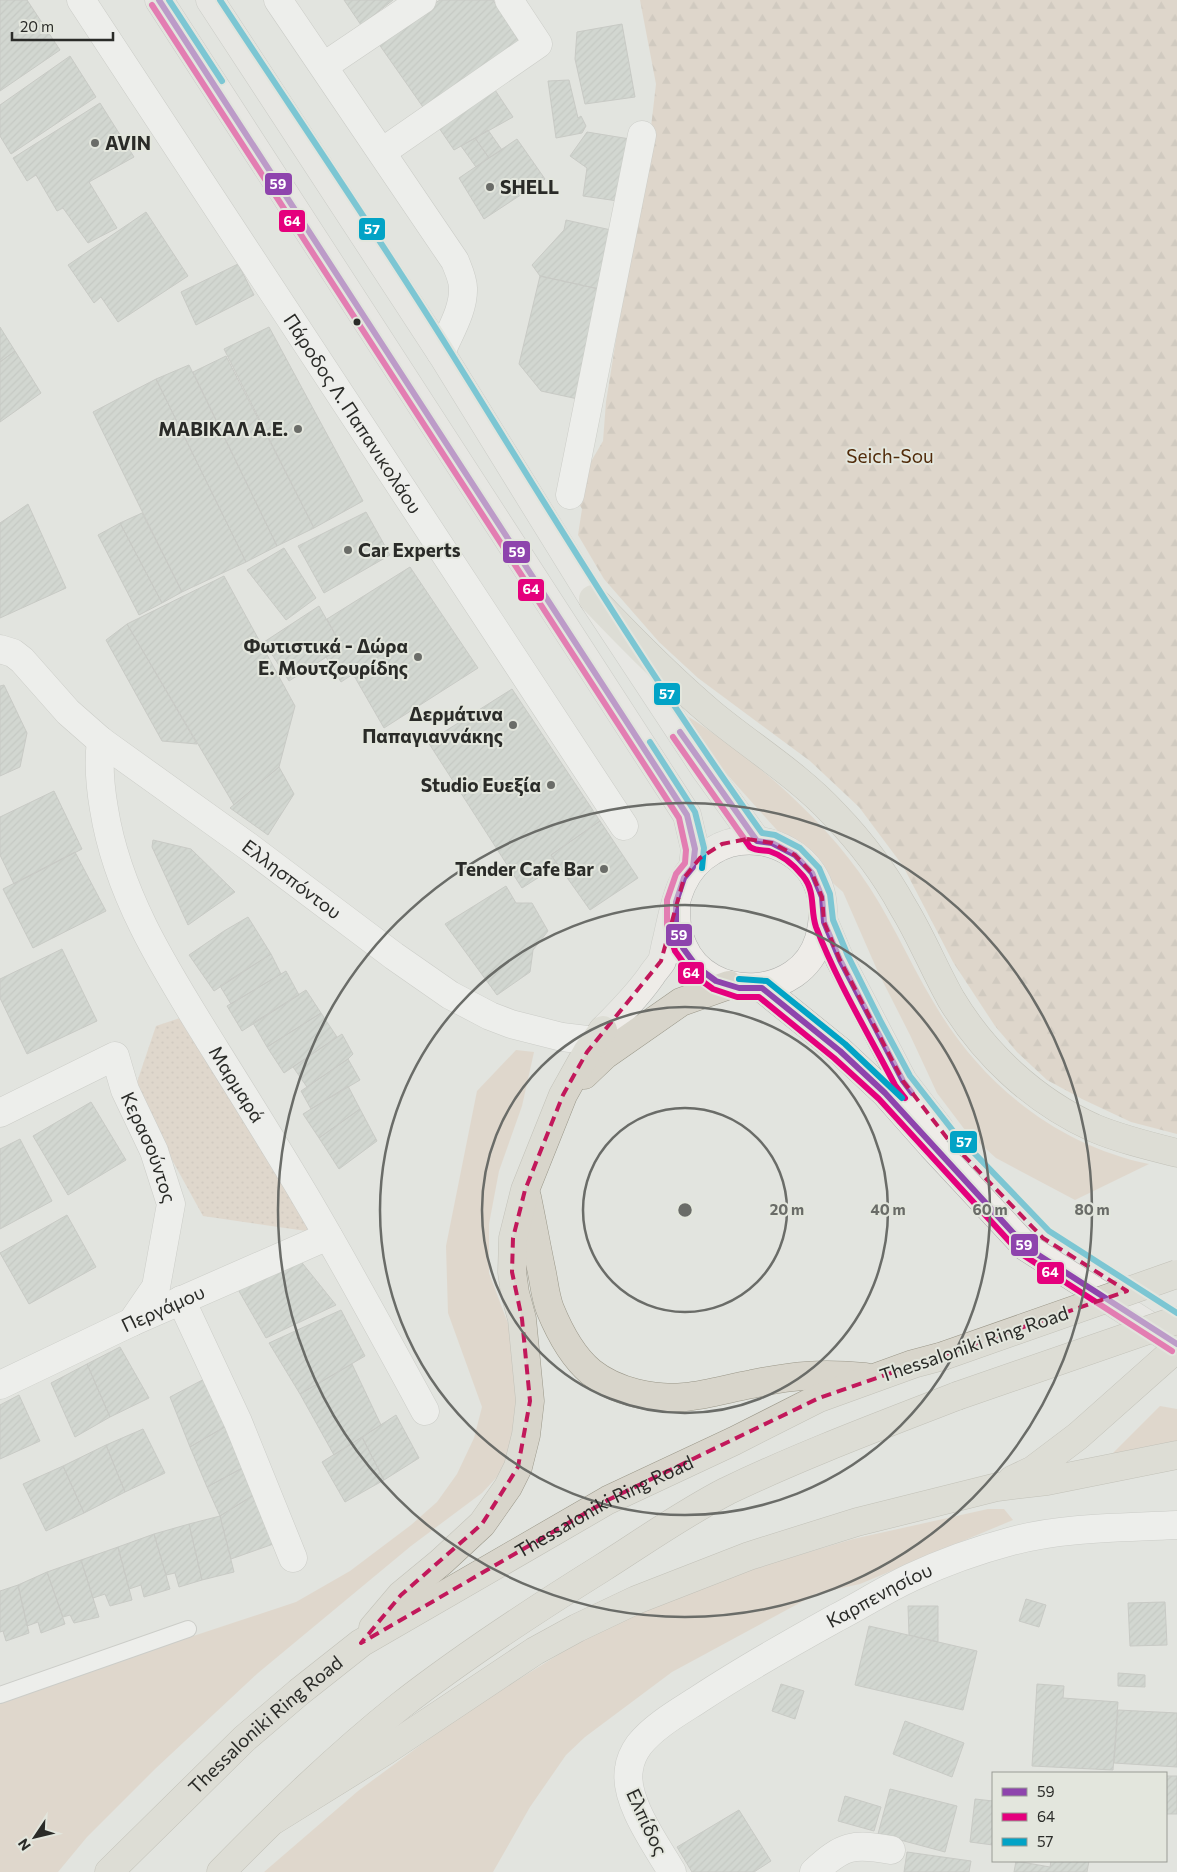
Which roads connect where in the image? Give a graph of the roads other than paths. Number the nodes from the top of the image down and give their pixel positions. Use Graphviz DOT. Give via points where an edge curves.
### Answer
graph roads {
  1 [pos="81,0"];
  2 [pos="160,0"];
  3 [pos="210,0"];
  4 [pos="278,0"];
  5 [pos="422,0"];
  6 [pos="509,0"];
  7 [pos="324,66"];
  8 [pos="642,135"];
  9 [pos="382,152"];
  10 [pos="441,353"];
  11 [pos="570,495"];
  12 [pos="592,598"];
  13 [pos="11,654"];
  14 [pos="101,741"];
  15 [pos="624,826"];
  16 [pos="757,841"];
  17 [pos="693,866"];
  18 [pos="676,902"];
  19 [pos="824,922"];
  20 [pos="728,985"];
  21 [pos="762,988"];
  22 [pos="599,1036"];
  23 [pos="563,1095"];
  24 [pos="0,1113"];
  25 [pos="1177,1153"];
  26 [pos="526,1190"];
  27 [pos="328,1236"];
  28 [pos="1177,1274"];
  29 [pos="181,1300"];
  30 [pos="1177,1321"];
  31 [pos="132,1322"];
  32 [pos="1177,1344"];
  33 [pos="1177,1348"];
  34 [pos="874,1378"];
  35 [pos="0,1385"];
  36 [pos="425,1411"];
  37 [pos="1177,1455"];
  38 [pos="997,1487"];
  39 [pos="1177,1525"];
  40 [pos="293,1558"];
  41 [pos="188,1629"];
  42 [pos="361,1643"];
  43 [pos="0,1695"];
  44 [pos="628,1770"];
  45 [pos="274,1820"];
  46 [pos="891,1850"];
  47 [pos="109,1872"];
  48 [pos="221,1872"];
  49 [pos="672,1872"];
  50 [pos="814,1872"];
  1 -- 15 [label="street, Πάροδος Λ. Παπανικολάου"];
  2 -- 17 [label="main road" via="687,815 695,849"];
  3 -- 10 [label="main road"];
  4 -- 7 [label="street"];
  5 -- 7 [label="street"];
  6 -- 9 [label="street" via="538,44"];
  7 -- 9 [label="street"];
  8 -- 11 [label="street"];
  9 -- 10 [label="street" via="449,250 460,274 463,288 460,308"];
  10 -- 12 [label="main road"];
  12 -- 16 [label="main road" via="705,769"];
  12 -- 25 [label="highway" via="687,692 803,784 859,841 904,908 963,1018 1001,1064 1047,1102 1094,1128"];
  13 -- 14 [label="street, Ελλησπόντου"];
  14 -- 22 [label="street, Ελλησπόντου" via="450,995 511,1024 562,1037"];
  14 -- 27 [label="street, Μαρμαρά" via="99,770 111,847 137,915"];
  16 -- 17 [label="main road" via="747,839 722,844"];
  16 -- 19 [label="main road" via="772,843 794,854 812,873 822,897"];
  17 -- 18 [label="main road" via="684,878"];
  18 -- 20 [label="main road" via="676,926 683,948 697,967 716,981"];
  18 -- 22 [label="main road" via="662,961 638,994"];
  19 -- 21 [label="main road" via="817,946 803,966 785,980"];
  19 -- 30 [label="main road" via="840,960 903,1081 947,1138 1043,1238"];
  20 -- 21 [label="main road"];
  20 -- 23 [label="highway" via="681,1002 605,1056"];
  21 -- 32 [label="main road" via="886,1093 1026,1247"];
  22 -- 23 [label="highway"];
  23 -- 26 [label="highway"];
  24 -- 31 [label="street, Κερασούντος" via="115,1056 125,1090 154,1151 172,1204 156,1287"];
  26 -- 34 [label="highway" via="546,1292 558,1327 591,1372 609,1384 650,1396 684,1397 803,1375"];
  26 -- 42 [label="highway" via="512,1238 512,1272 522,1318 530,1401 518,1467 508,1488 482,1524 401,1595"];
  27 -- 29 [label="street, Περγάμου"];
  27 -- 36 [label="street, Μαρμαρά"];
  28 -- 34 [label="highway, Thessaloniki Ring Road, bridge"];
  29 -- 31 [label="street, Περγάμου"];
  29 -- 40 [label="street" via="238,1422"];
  30 -- 45 [label="highway, bridge" via="957,1396 814,1452 698,1507 462,1660 355,1744"];
  31 -- 35 [label="street, Περγάμου"];
  33 -- 38 [label="highway" via="1054,1455 1033,1470"];
  34 -- 42 [label="highway, Thessaloniki Ring Road" via="819,1398 608,1500"];
  37 -- 38 [label="highway" via="1046,1481"];
  38 -- 45 [label="highway" via="806,1537 731,1562 628,1604 536,1651"];
  39 -- 44 [label="street, Καρπενησίου" via="1086,1529 1037,1536 977,1552 912,1577 736,1674 664,1722 639,1744"];
  41 -- 43 [label="lane"];
  42 -- 47 [label="highway, Thessaloniki Ring Road" via="244,1739"];
  44 -- 49 [label="street, Ελπίδος" via="635,1804"];
  45 -- 48 [label="highway"];
  46 -- 50 [label="street" via="854,1846 840,1851"];
}
